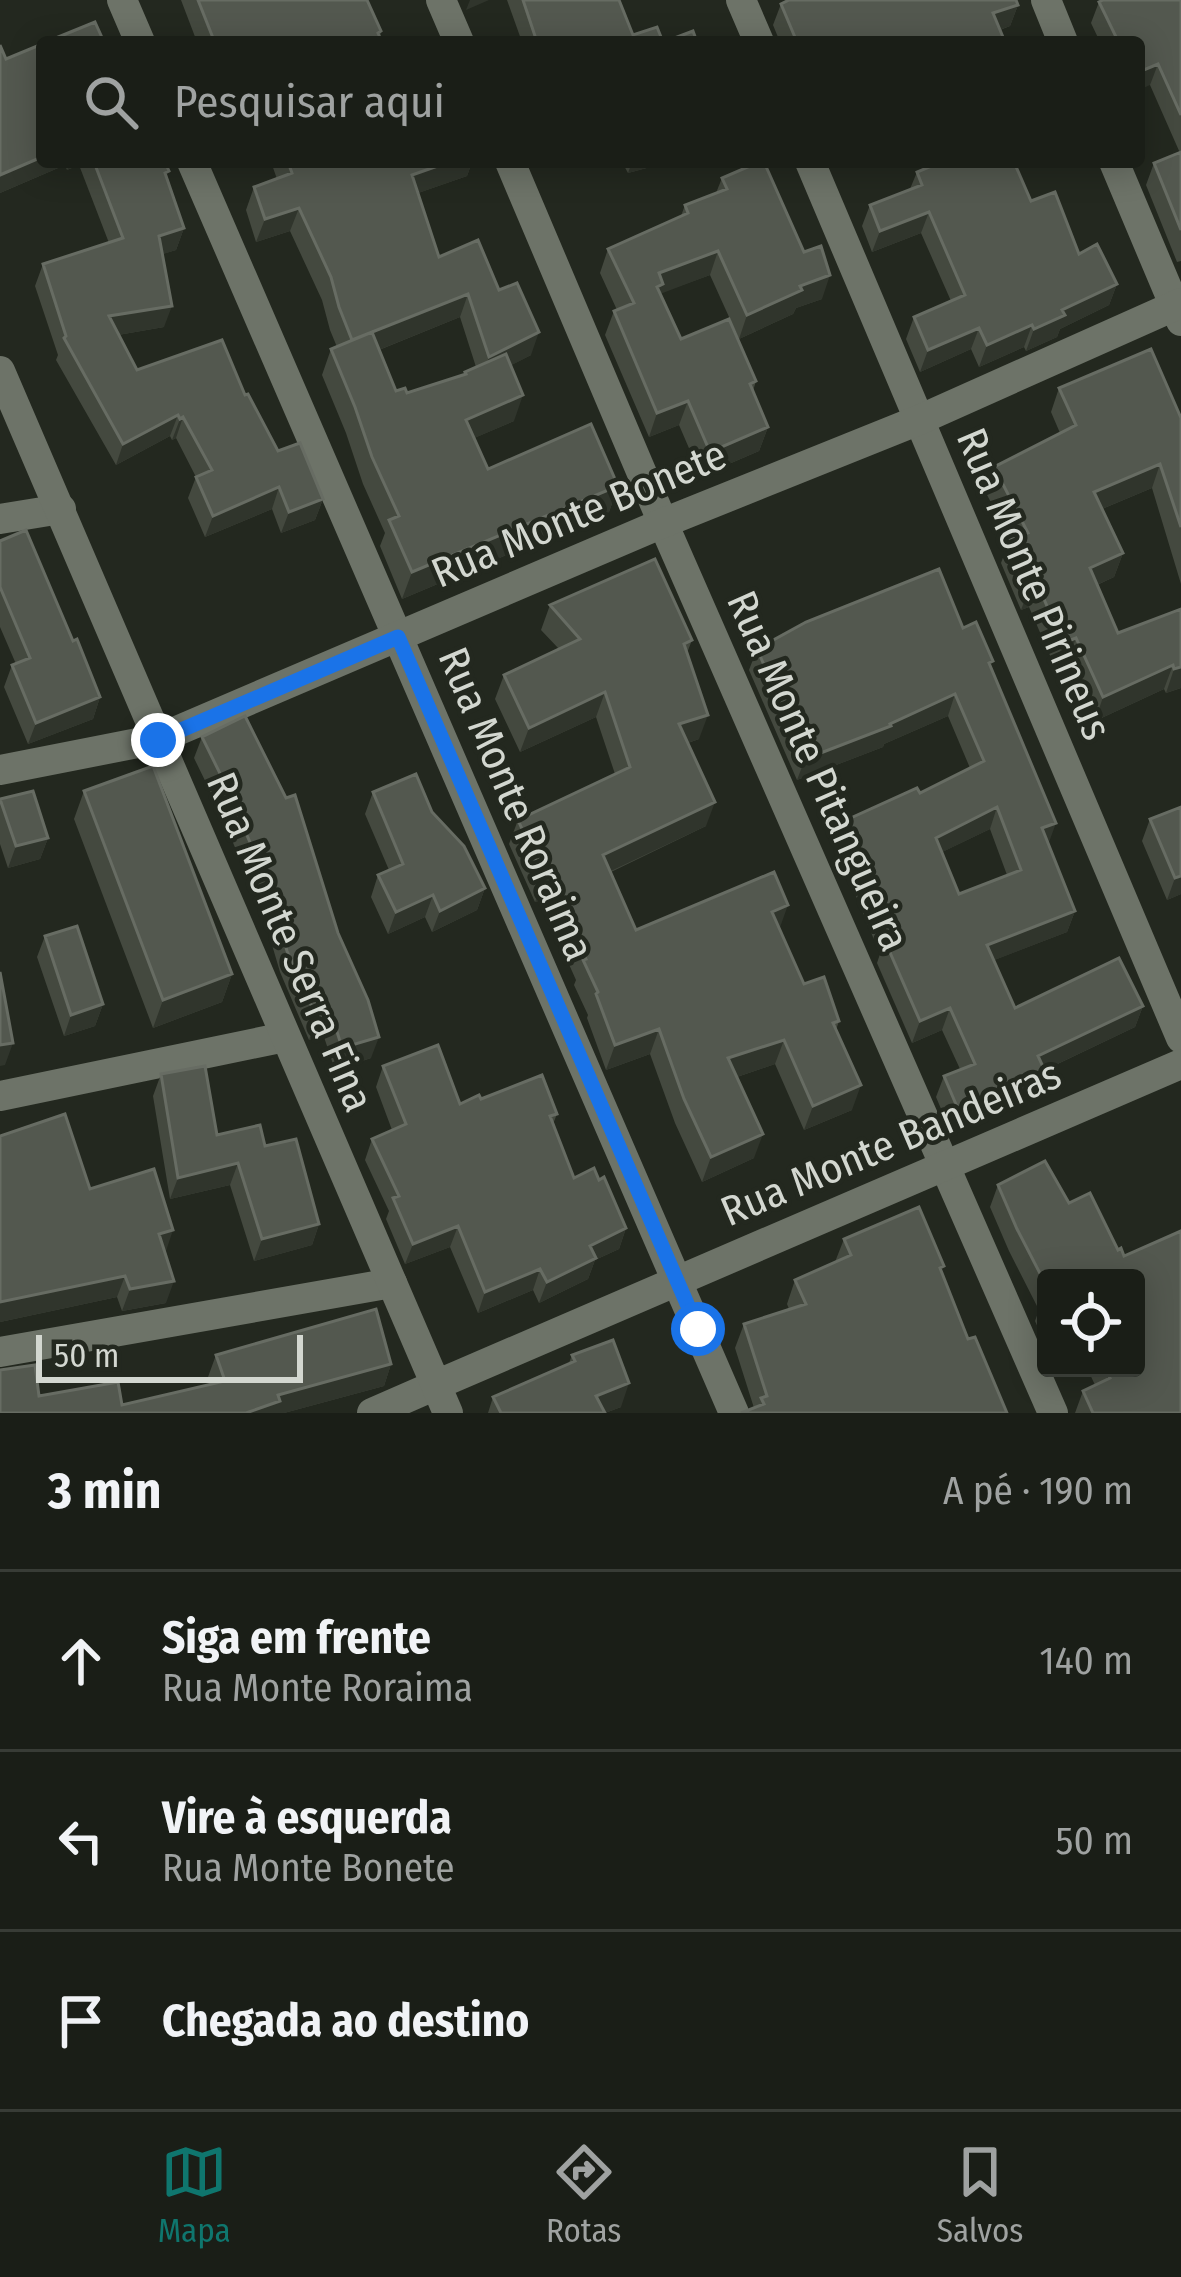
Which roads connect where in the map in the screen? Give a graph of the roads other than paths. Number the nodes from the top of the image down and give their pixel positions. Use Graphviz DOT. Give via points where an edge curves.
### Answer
graph roads {
  1 [pos="122,0"];
  2 [pos="441,0"];
  3 [pos="741,0"];
  4 [pos="1046,0"];
  5 [pos="137,36"];
  6 [pos="456,36"];
  7 [pos="756,36"];
  8 [pos="1061,36"];
  9 [pos="195,168"];
  10 [pos="513,168"];
  11 [pos="813,168"];
  12 [pos="1117,168"];
  13 [pos="1179,310"];
  14 [pos="0,370"];
  15 [pos="919,420"];
  16 [pos="61,508"];
  17 [pos="0,520"];
  18 [pos="663,523"];
  19 [pos="398,637"];
  20 [pos="158,740"];
  21 [pos="0,770"];
  22 [pos="285,1037"];
  23 [pos="1181,1038"];
  24 [pos="1181,1064"];
  25 [pos="0,1096"];
  26 [pos="946,1165"];
  27 [pos="677,1281"];
  28 [pos="392,1283"];
  29 [pos="0,1352"];
  30 [pos="442,1399"];
  31 [pos="372,1413"];
  32 [pos="734,1413"];
  33 [pos="1053,1413"];
  1 -- 5 [label="street"];
  2 -- 6 [label="street"];
  3 -- 7 [label="street"];
  4 -- 8 [label="street"];
  9 -- 19 [label="street, Rua Monte Roraima"];
  10 -- 18 [label="street, Rua Monte Pitangueira"];
  11 -- 15 [label="street, Rua Monte Pirineus"];
  12 -- 13 [label="street"];
  13 -- 15 [label="street, Rua Monte Bonete"];
  14 -- 16 [label="street, Rua Monte Serra Fina"];
  15 -- 18 [label="street, Rua Monte Bonete"];
  15 -- 23 [label="street, Rua Monte Pirineus"];
  16 -- 17 [label="street"];
  16 -- 20 [label="street, Rua Monte Serra Fina"];
  18 -- 19 [label="street, Rua Monte Bonete"];
  18 -- 26 [label="street, Rua Monte Pitangueira"];
  19 -- 20 [label="street, Rua Monte Bonete"];
  19 -- 27 [label="street, Rua Monte Roraima"];
  20 -- 21 [label="street, Rua Monte Bonete"];
  20 -- 22 [label="street, Rua Monte Serra Fina"];
  22 -- 25 [label="street"];
  22 -- 28 [label="street, Rua Monte Serra Fina"];
  24 -- 26 [label="street, Rua Monte Bandeiras"];
  26 -- 27 [label="street, Rua Monte Bandeiras"];
  26 -- 33 [label="street, Rua Monte Pitangueira"];
  27 -- 30 [label="street, Rua Monte Bandeiras"];
  27 -- 32 [label="street, Rua Monte Roraima"];
  28 -- 29 [label="street"];
  28 -- 30 [label="street, Rua Monte Serra Fina"];
  30 -- 31 [label="street, Rua Monte Bandeiras"];
}
